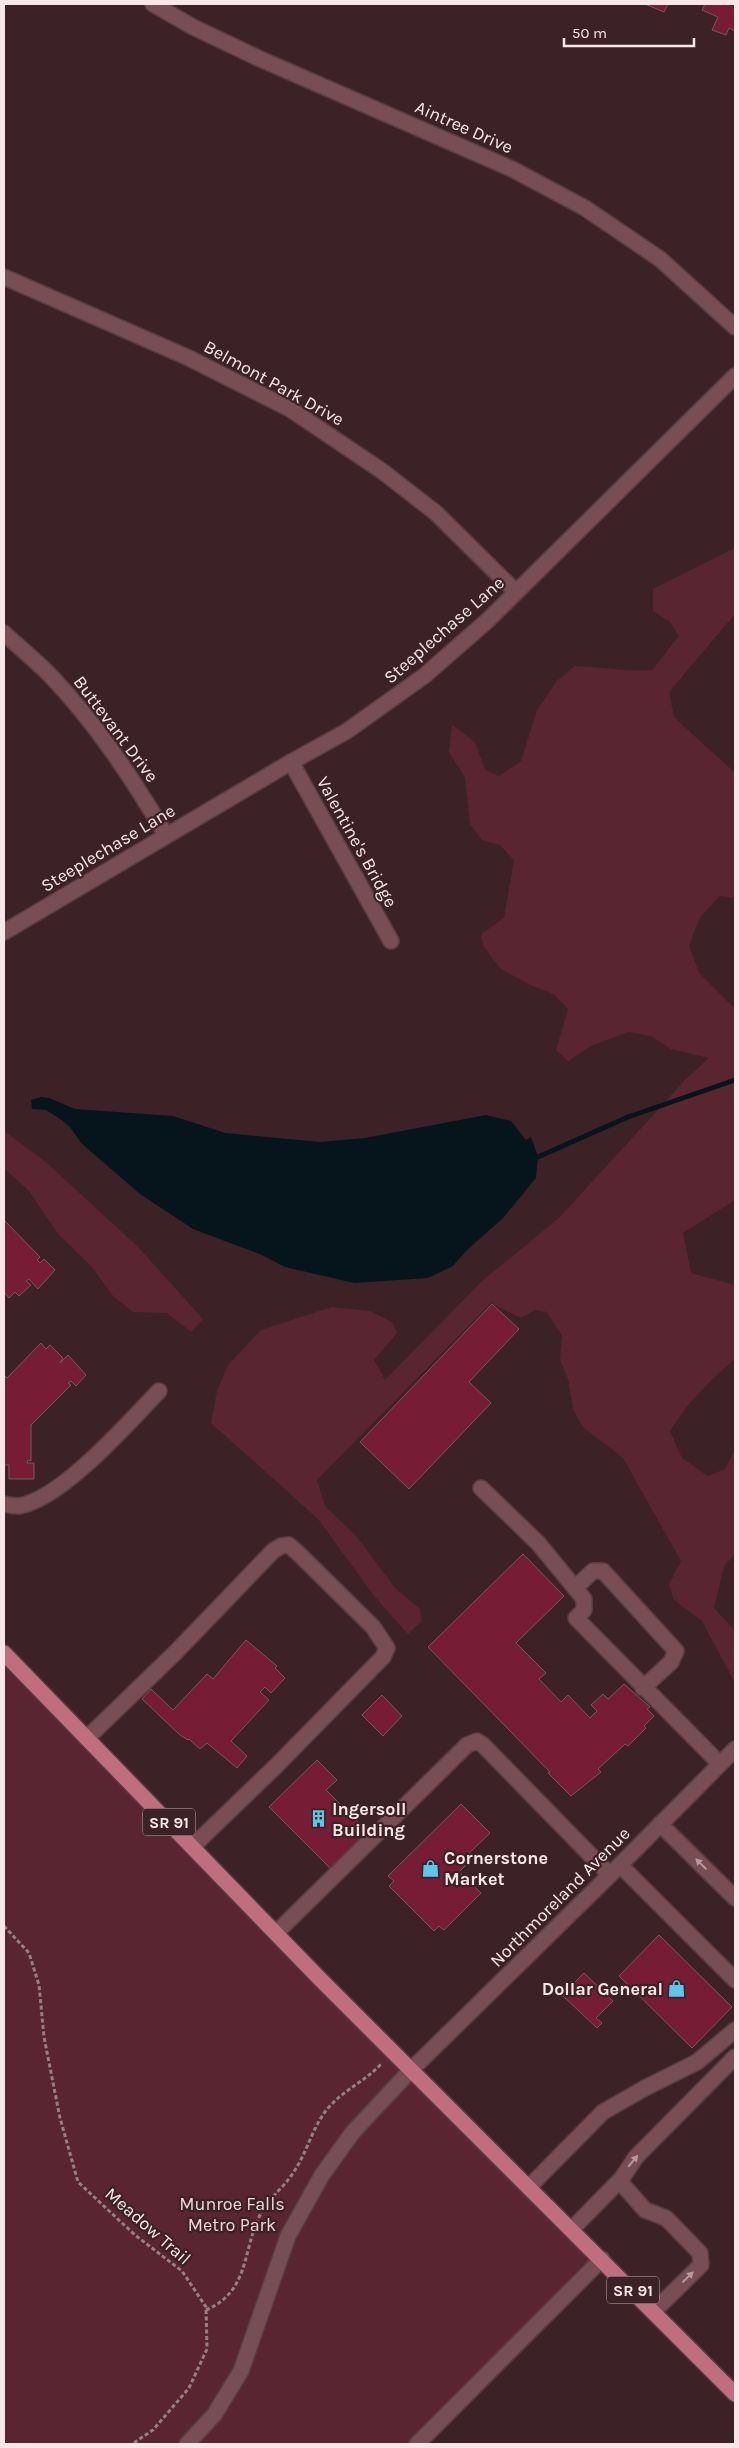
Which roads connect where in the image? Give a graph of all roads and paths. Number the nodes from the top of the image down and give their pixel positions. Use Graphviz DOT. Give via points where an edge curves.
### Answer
graph roads {
  1 [pos="153,4"];
  2 [pos="4,277"];
  3 [pos="735,327"];
  4 [pos="735,376"];
  5 [pos="516,592"];
  6 [pos="4,633"];
  7 [pos="290,762"];
  8 [pos="166,835"];
  9 [pos="4,932"];
  10 [pos="391,941"];
  11 [pos="159,1391"];
  12 [pos="481,1488"];
  13 [pos="4,1504"];
  14 [pos="575,1588"];
  15 [pos="4,1653"];
  16 [pos="643,1688"];
  17 [pos="88,1738"];
  18 [pos="735,1749"];
  19 [pos="720,1764"];
  20 [pos="660,1824"];
  21 [pos="192,1846"];
  22 [pos="615,1870"];
  23 [pos="735,1898"];
  24 [pos="4,1926"];
  25 [pos="276,1933"];
  26 [pos="735,1980"];
  27 [pos="735,2030"];
  28 [pos="391,2050"];
  29 [pos="735,2057"];
  30 [pos="411,2070"];
  31 [pos="622,2178"];
  32 [pos="529,2187"];
  33 [pos="572,2230"];
  34 [pos="602,2259"];
  35 [pos="206,2310"];
  36 [pos="654,2311"];
  37 [pos="735,2394"];
  38 [pos="132,2444"];
  39 [pos="187,2444"];
  40 [pos="417,2444"];
  1 -- 3 [label="street, Aintree Drive" via="258,58 512,169 585,208 660,260"];
  2 -- 5 [label="street, Belmont Park Drive" via="189,358 290,410 382,471 436,514"];
  4 -- 5 [label="street, Steeplechase Lane"];
  5 -- 7 [label="street, Steeplechase Lane" via="450,655 388,704"];
  6 -- 8 [label="street, Buttevant Drive" via="48,673 85,714 118,757"];
  7 -- 8 [label="street, Steeplechase Lane"];
  7 -- 10 [label="street, Valentine's Bridge"];
  8 -- 9 [label="street, Steeplechase Lane"];
  11 -- 13 [label="street" via="97,1455 51,1492 19,1506"];
  12 -- 14 [label="street" via="538,1543"];
  14 -- 16 [label="street" via="584,1599 584,1610 576,1618"];
  14 -- 16 [label="street" via="593,1571 603,1571 676,1651 671,1662"];
  15 -- 17 [label="main road, SR 91"];
  16 -- 19 [label="street"];
  17 -- 21 [label="main road, SR 91"];
  17 -- 21 [label="street" via="281,1546 288,1545 298,1553 374,1627 387,1648 383,1657"];
  18 -- 19 [label="street, Northmoreland Avenue"];
  19 -- 20 [label="street, Northmoreland Avenue"];
  20 -- 22 [label="street, Northmoreland Avenue"];
  23 -- 20 [label="street, one-way"];
  21 -- 25 [label="main road, SR 91"];
  22 -- 25 [label="street" via="476,1741 467,1745"];
  22 -- 26 [label="street"];
  22 -- 30 [label="street, Northmoreland Avenue"];
  24 -- 35 [label="path, Meadow Trail" via="29,1953 39,1985 44,2037 60,2118 78,2182 135,2235 182,2271"];
  25 -- 28 [label="main road, SR 91"];
  27 -- 32 [label="street" via="697,2062 603,2112"];
  28 -- 30 [label="main road, SR 91"];
  28 -- 35 [label="path" via="372,2074 346,2092 322,2115 294,2173 266,2204 259,2217 246,2264 234,2289 222,2302"];
  31 -- 29 [label="street, one-way" via="636,2157"];
  30 -- 32 [label="main road, SR 91"];
  30 -- 39 [label="street, Northmoreland Avenue" via="353,2132 322,2175 288,2236 241,2371 214,2415"];
  31 -- 33 [label="street"];
  36 -- 31 [label="street, one-way" via="700,2265 700,2253 666,2218 645,2210 622,2184"];
  32 -- 33 [label="main road, SR 91"];
  33 -- 34 [label="main road, SR 91"];
  34 -- 36 [label="main road, SR 91"];
  34 -- 40 [label="street"];
  35 -- 38 [label="path" via="207,2349 189,2388 153,2430"];
  36 -- 37 [label="main road, SR 91"];
}
